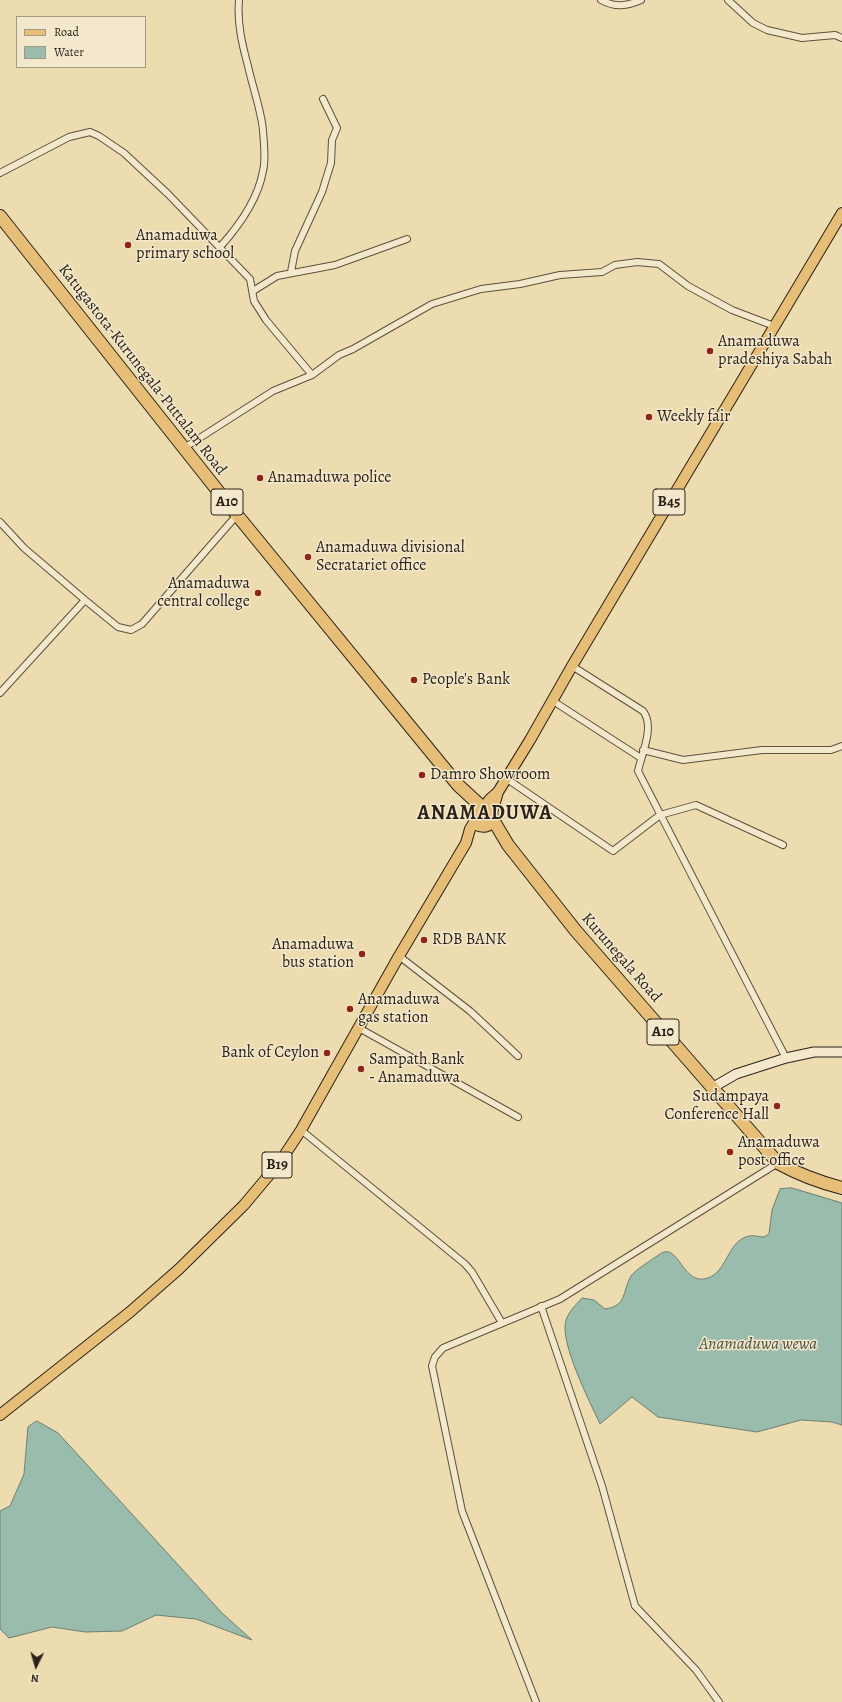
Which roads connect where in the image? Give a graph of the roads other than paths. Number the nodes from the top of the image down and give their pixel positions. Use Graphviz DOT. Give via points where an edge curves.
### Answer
graph roads {
  1 [pos="239,0"];
  2 [pos="601,0"];
  3 [pos="642,0"];
  4 [pos="728,0"];
  5 [pos="842,38"];
  6 [pos="323,99"];
  7 [pos="0,173"];
  8 [pos="842,213"];
  9 [pos="0,216"];
  10 [pos="407,238"];
  11 [pos="220,247"];
  12 [pos="291,272"];
  13 [pos="252,291"];
  14 [pos="774,326"];
  15 [pos="312,375"];
  16 [pos="184,448"];
  17 [pos="237,515"];
  18 [pos="0,522"];
  19 [pos="85,600"];
  20 [pos="572,666"];
  21 [pos="0,693"];
  22 [pos="553,701"];
  23 [pos="842,746"];
  24 [pos="643,750"];
  25 [pos="641,758"];
  26 [pos="507,779"];
  27 [pos="458,785"];
  28 [pos="489,813"];
  29 [pos="660,815"];
  30 [pos="477,822"];
  31 [pos="508,845"];
  32 [pos="783,845"];
  33 [pos="399,956"];
  34 [pos="359,1028"];
  35 [pos="842,1052"];
  36 [pos="518,1056"];
  37 [pos="786,1058"];
  38 [pos="712,1088"];
  39 [pos="518,1117"];
  40 [pos="301,1130"];
  41 [pos="778,1162"];
  42 [pos="842,1188"];
  43 [pos="541,1306"];
  44 [pos="502,1323"];
  45 [pos="0,1415"];
  46 [pos="536,1702"];
  47 [pos="719,1702"];
  1 -- 11 [label="street" via="241,41 263,130 264,169 247,211"];
  2 -- 3 [label="street" via="617,6"];
  4 -- 5 [label="street" via="753,23 767,30 802,38 835,35"];
  6 -- 12 [label="street" via="337,128 332,140 331,163 322,192 295,251"];
  7 -- 11 [label="street" via="69,137 90,132 124,153"];
  8 -- 14 [label="main road, B45"];
  9 -- 16 [label="highway, Katugastota-Kurunegala-Puttalam Road / A10"];
  10 -- 12 [label="street" via="335,265"];
  11 -- 13 [label="street" via="250,279"];
  12 -- 13 [label="street" via="277,276"];
  13 -- 15 [label="street" via="254,301 266,320"];
  14 -- 15 [label="street" via="732,310 688,286 659,264 637,262 615,265 602,272 560,275 481,289 432,304 339,355"];
  14 -- 20 [label="main road, B45"];
  15 -- 16 [label="street" via="273,391"];
  16 -- 17 [label="highway, Katugastota-Kurunegala-Puttalam Road / A10"];
  17 -- 19 [label="street" via="142,624 131,630 118,627"];
  17 -- 27 [label="highway, Katugastota-Kurunegala-Puttalam Road / A10"];
  18 -- 19 [label="street" via="24,548"];
  19 -- 21 [label="street"];
  20 -- 22 [label="main road, B45"];
  20 -- 24 [label="street" via="643,710 648,717 649,728"];
  22 -- 25 [label="street"];
  22 -- 26 [label="main road, B45"];
  23 -- 24 [label="street" via="831,750 762,750 682,760"];
  24 -- 25 [label="street"];
  25 -- 29 [label="street" via="638,771"];
  26 -- 28 [label="main road, B45" via="490,799"];
  26 -- 29 [label="street" via="614,851"];
  27 -- 28 [label="highway, Katugastota-Kurunegala-Puttalam Road / A10"];
  27 -- 30 [label="highway, Katugastota-Kurunegala-Puttalam Road / A10"];
  28 -- 30 [label="highway" via="476,811"];
  28 -- 30 [label="highway" via="491,823"];
  28 -- 31 [label="highway, Kurunegala Road / A10"];
  29 -- 32 [label="street" via="696,805"];
  29 -- 37 [label="street"];
  30 -- 31 [label="highway, Kurunegala Road / A10"];
  30 -- 33 [label="main road, B19"];
  31 -- 38 [label="highway, Kurunegala Road / A10" via="576,931"];
  33 -- 34 [label="main road, B19"];
  33 -- 36 [label="street" via="470,1012"];
  34 -- 39 [label="street"];
  34 -- 40 [label="main road, B19"];
  35 -- 37 [label="street" via="814,1052"];
  37 -- 38 [label="street" via="736,1074"];
  38 -- 41 [label="highway, Kurunegala Road / A10"];
  40 -- 44 [label="street" via="465,1264"];
  40 -- 45 [label="main road, B19" via="280,1162 244,1205 184,1264 130,1312"];
  41 -- 42 [label="highway, Kurunegala Road / A10" via="818,1182"];
  41 -- 43 [label="street" via="560,1299"];
  43 -- 44 [label="street"];
  43 -- 47 [label="street" via="602,1486 635,1606 696,1670"];
  44 -- 46 [label="street" via="443,1348 435,1356 432,1366 462,1511"];
}
